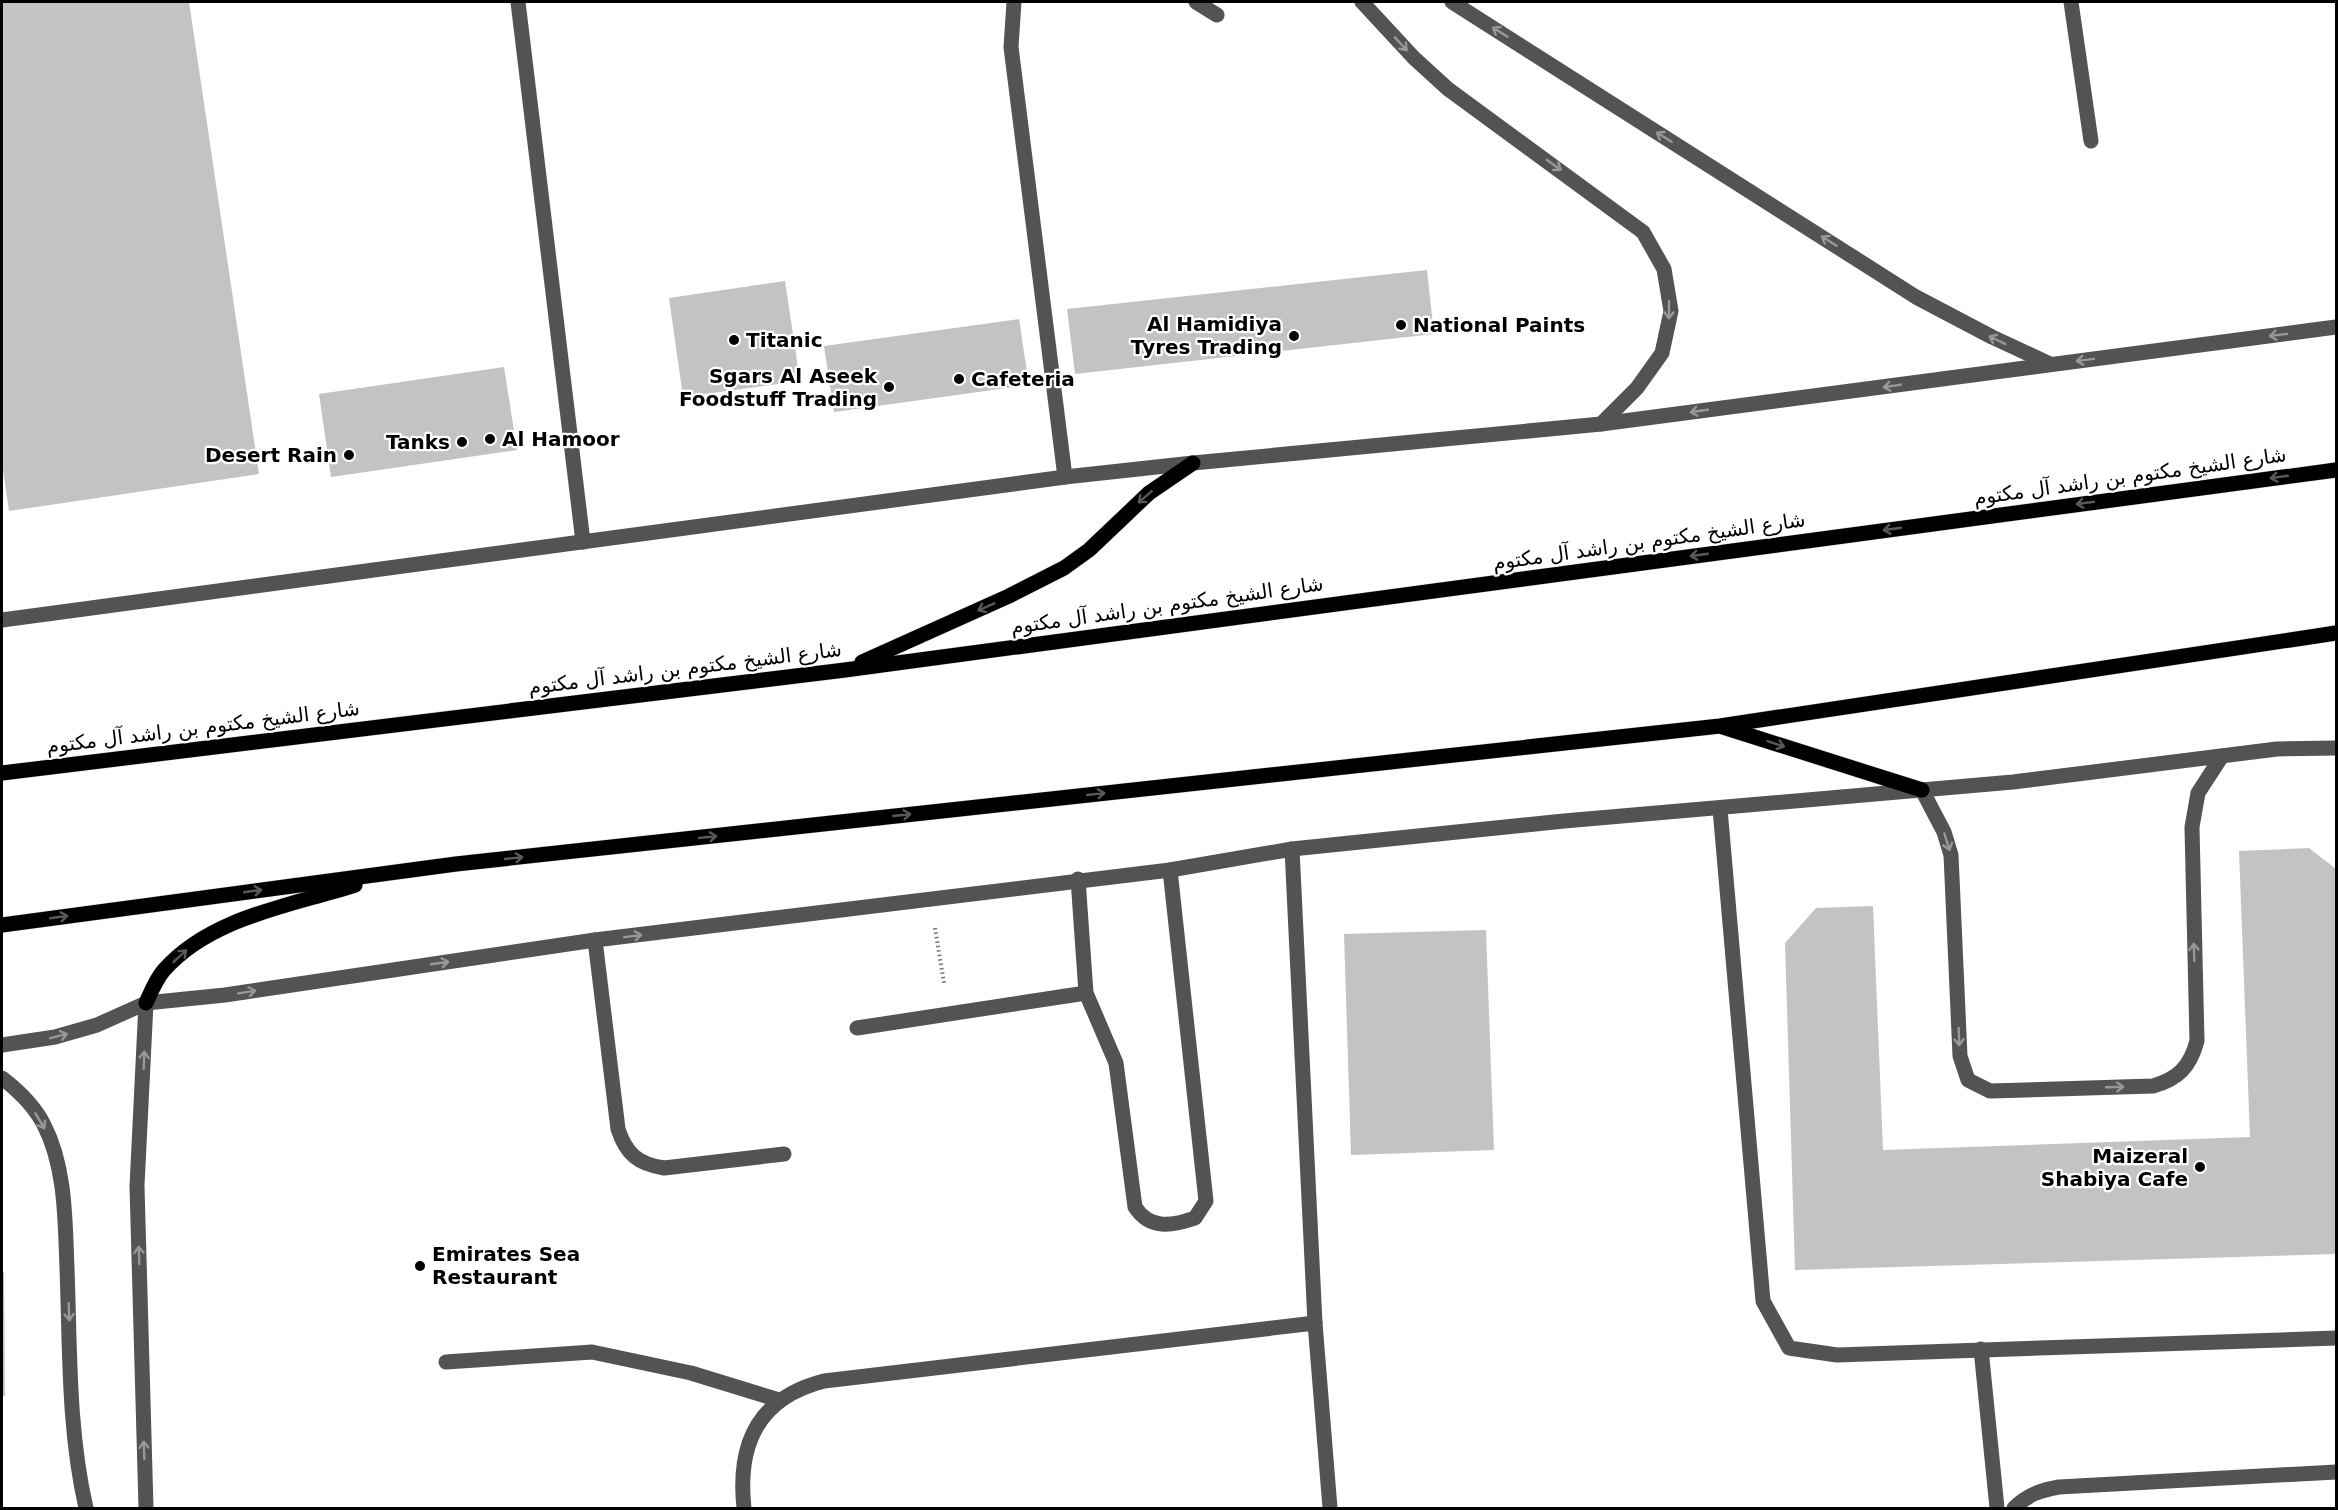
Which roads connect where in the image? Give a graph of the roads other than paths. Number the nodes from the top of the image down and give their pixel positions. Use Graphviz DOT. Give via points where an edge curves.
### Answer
graph roads {
  1 [pos="518,2"];
  2 [pos="1014,2"];
  3 [pos="1196,2"];
  4 [pos="1362,2"];
  5 [pos="1452,2"];
  6 [pos="2072,2"];
  7 [pos="1217,15"];
  8 [pos="2091,141"];
  9 [pos="2337,327"];
  10 [pos="2050,364"];
  11 [pos="1601,424"];
  12 [pos="1193,463"];
  13 [pos="2337,470"];
  14 [pos="1065,477"];
  15 [pos="583,542"];
  16 [pos="2,620"];
  17 [pos="2337,633"];
  18 [pos="845,670"];
  19 [pos="1720,726"];
  20 [pos="2335,750"];
  21 [pos="2222,756"];
  22 [pos="2,773"];
  23 [pos="1922,790"];
  24 [pos="1720,809"];
  25 [pos="1292,849"];
  26 [pos="1170,870"];
  27 [pos="389,873"];
  28 [pos="1078,879"];
  29 [pos="2,925"];
  30 [pos="596,940"];
  31 [pos="1086,993"];
  32 [pos="146,1003"];
  33 [pos="857,1028"];
  34 [pos="2,1045"];
  35 [pos="2,1078"];
  36 [pos="784,1154"];
  37 [pos="1315,1323"];
  38 [pos="2337,1338"];
  39 [pos="1981,1349"];
  40 [pos="446,1362"];
  41 [pos="779,1400"];
  42 [pos="2337,1472"];
  43 [pos="86,1509"];
  44 [pos="146,1509"];
  45 [pos="744,1509"];
  46 [pos="1330,1509"];
  47 [pos="1997,1509"];
  48 [pos="2014,1509"];
  1 -- 15 [label="street"];
  2 -- 14 [label="street" via="1011,47"];
  3 -- 7 [label="street"];
  4 -- 11 [label="street, one-way" via="1448,89 1643,232 1659,259 1671,311 1662,353 1637,388"];
  10 -- 5 [label="street, one-way" via="1916,297"];
  6 -- 8 [label="street"];
  9 -- 10 [label="street, one-way"];
  10 -- 11 [label="street, one-way"];
  11 -- 12 [label="street"];
  12 -- 14 [label="street"];
  12 -- 18 [label="main road, one-way" via="1149,493 1064,568"];
  13 -- 18 [label="main road, شارع الشيخ مكتوم بن راشد آل مكتوم, one-way"];
  14 -- 15 [label="street"];
  15 -- 16 [label="street"];
  17 -- 19 [label="main road"];
  18 -- 22 [label="main road, شارع الشيخ مكتوم بن راشد آل مكتوم"];
  19 -- 23 [label="main road, one-way"];
  27 -- 19 [label="main road, one-way"];
  20 -- 21 [label="street" via="2277,749"];
  21 -- 23 [label="street"];
  23 -- 21 [label="street, one-way" via="1951,855 1959,1056 1968,1080 1990,1091 2152,1086 2169,1082 2183,1072 2197,1041 2192,827 2198,793"];
  23 -- 24 [label="street"];
  24 -- 25 [label="street"];
  24 -- 39 [label="street" via="1763,1301 1789,1348 1837,1355"];
  25 -- 26 [label="street"];
  25 -- 37 [label="street"];
  26 -- 28 [label="street"];
  26 -- 31 [label="street" via="1206,1201 1196,1218 1162,1225 1142,1217 1135,1207 1116,1063"];
  29 -- 27 [label="main road, one-way"];
  32 -- 27 [label="main road, one-way" via="162,972 194,942 255,916"];
  30 -- 28 [label="street, one-way"];
  28 -- 31 [label="street"];
  32 -- 30 [label="street, one-way" via="225,995"];
  30 -- 36 [label="street" via="618,1129 623,1145 633,1157 664,1168"];
  31 -- 33 [label="street"];
  34 -- 32 [label="street, one-way" via="97,1025"];
  44 -- 32 [label="street, one-way" via="136,1186"];
  35 -- 43 [label="street, one-way" via="22,1094 44,1124 57,1164 65,1217 74,1431"];
  37 -- 41 [label="street" via="824,1381 800,1387"];
  37 -- 46 [label="street"];
  38 -- 39 [label="street"];
  39 -- 47 [label="street"];
  40 -- 41 [label="street" via="592,1352 692,1373"];
  41 -- 45 [label="street" via="761,1419 749,1441 743,1465"];
  42 -- 48 [label="street" via="2059,1487 2039,1491 2021,1500"];
}
